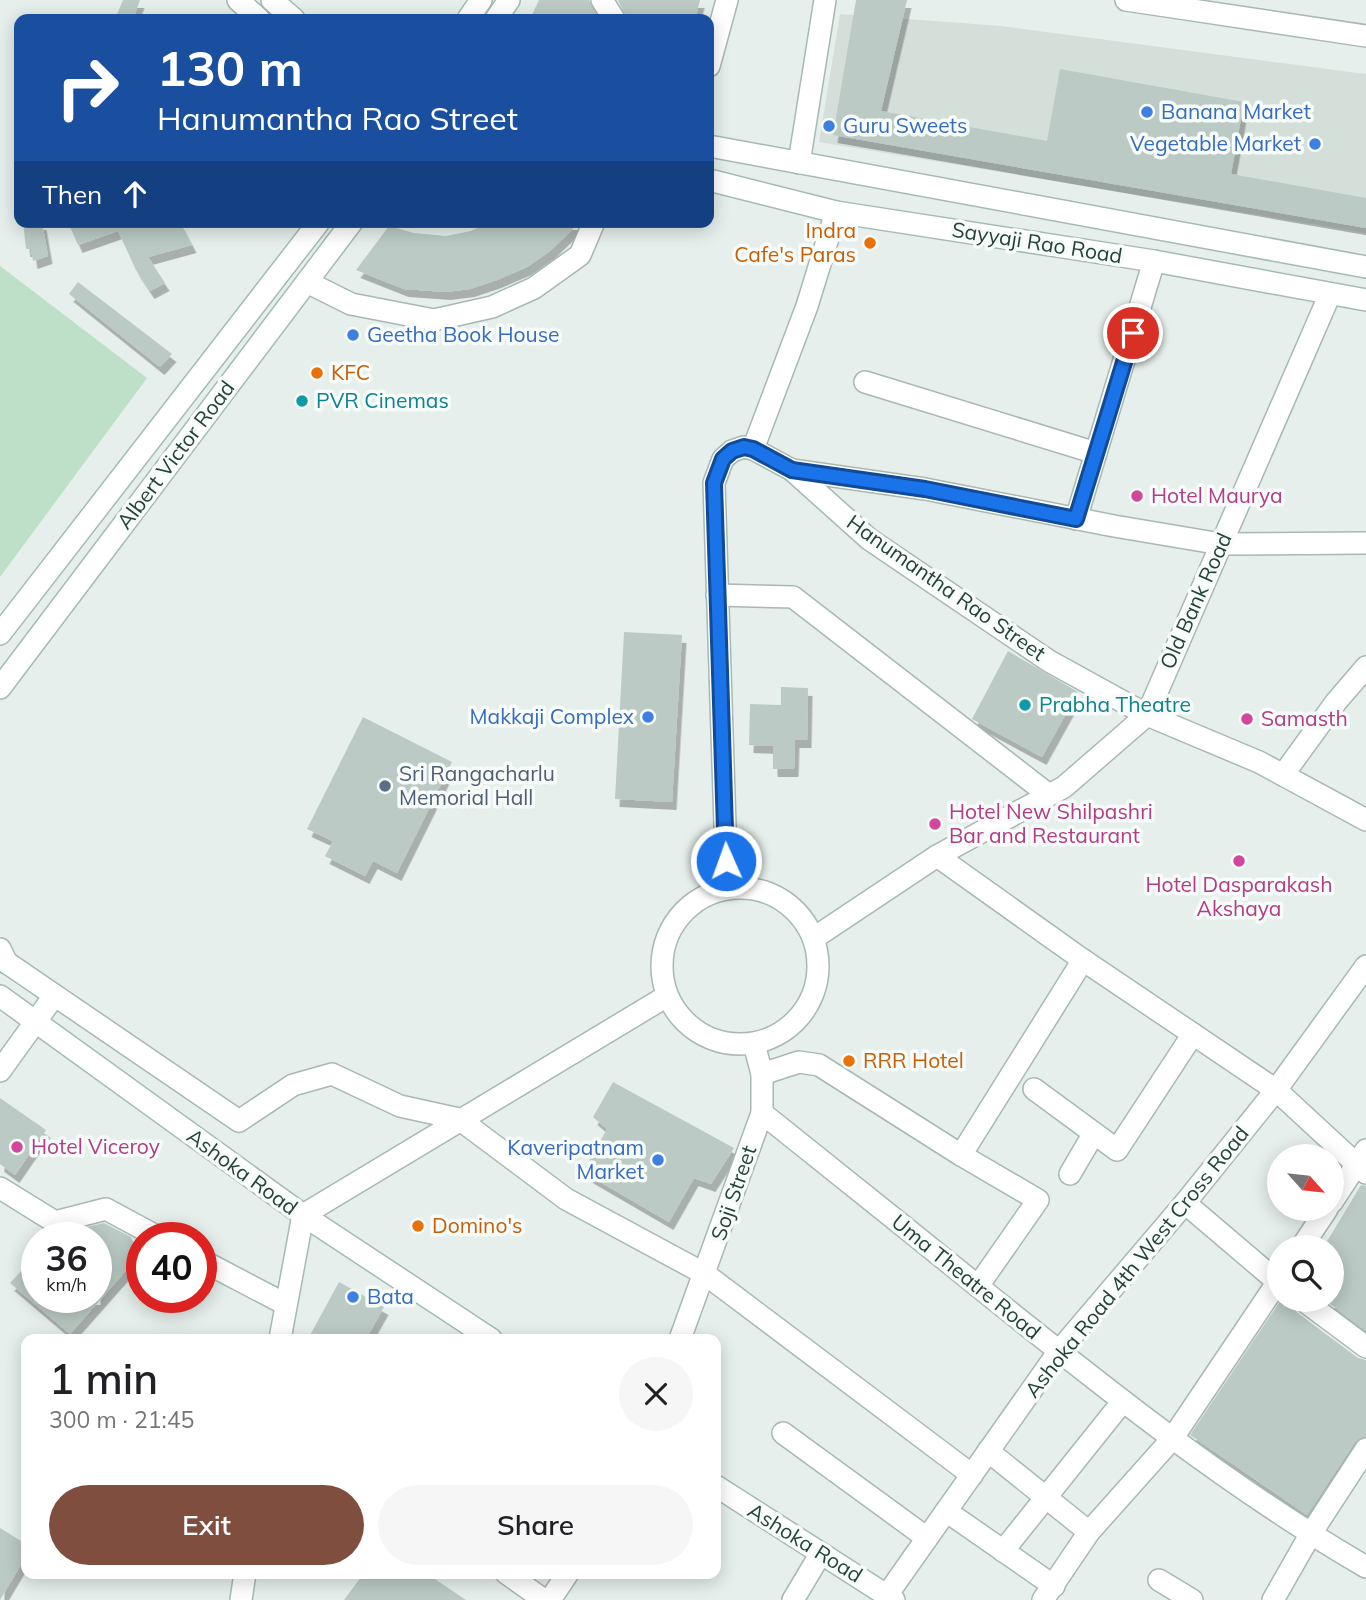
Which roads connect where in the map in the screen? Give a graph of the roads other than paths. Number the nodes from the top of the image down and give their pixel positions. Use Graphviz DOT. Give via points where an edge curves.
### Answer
graph roads {
  1 [pos="237,0"];
  2 [pos="272,0"];
  3 [pos="727,0"];
  4 [pos="825,0"];
  5 [pos="1126,0"];
  6 [pos="1201,6"];
  7 [pos="253,14"];
  8 [pos="288,14"];
  9 [pos="1366,36"];
  10 [pos="714,48"];
  11 [pos="714,147"];
  12 [pos="799,163"];
  13 [pos="714,181"];
  14 [pos="836,212"];
  15 [pos="314,228"];
  16 [pos="348,228"];
  17 [pos="591,228"];
  18 [pos="1154,261"];
  19 [pos="1366,267"];
  20 [pos="307,282"];
  21 [pos="1330,294"];
  22 [pos="1366,300"];
  23 [pos="865,382"];
  24 [pos="753,449"];
  25 [pos="1096,453"];
  26 [pos="792,470"];
  27 [pos="1076,519"];
  28 [pos="1366,543"];
  29 [pos="1221,544"];
  30 [pos="717,595"];
  31 [pos="0,634"];
  32 [pos="1366,667"];
  33 [pos="0,688"];
  34 [pos="1147,715"];
  35 [pos="1283,775"];
  36 [pos="1049,795"];
  37 [pos="1366,820"];
  38 [pos="937,856"];
  39 [pos="727,888"];
  40 [pos="814,938"];
  41 [pos="2,956"];
  42 [pos="1083,960"];
  43 [pos="1366,966"];
  44 [pos="0,996"];
  45 [pos="54,996"];
  46 [pos="667,996"];
  47 [pos="35,1023"];
  48 [pos="1193,1034"];
  49 [pos="754,1044"];
  50 [pos="0,1071"];
  51 [pos="762,1073"];
  52 [pos="1034,1089"];
  53 [pos="1276,1090"];
  54 [pos="762,1113"];
  55 [pos="459,1119"];
  56 [pos="1094,1132"];
  57 [pos="961,1155"];
  58 [pos="1363,1162"];
  59 [pos="1070,1174"];
  60 [pos="1344,1187"];
  61 [pos="0,1188"];
  62 [pos="1185,1203"];
  63 [pos="303,1215"];
  64 [pos="131,1222"];
  65 [pos="217,1268"];
  66 [pos="1267,1272"];
  67 [pos="705,1274"];
  68 [pos="978,1286"];
  69 [pos="1267,1300"];
  70 [pos="285,1304"];
  71 [pos="1319,1312"];
  72 [pos="281,1334"];
  73 [pos="483,1334"];
  74 [pos="682,1334"];
  75 [pos="1366,1347"];
  76 [pos="1059,1351"];
  77 [pos="1123,1401"];
  78 [pos="783,1433"];
  79 [pos="1172,1439"];
  80 [pos="1366,1449"];
  81 [pos="988,1451"];
  82 [pos="972,1475"];
  83 [pos="721,1489"];
  84 [pos="1047,1499"];
  85 [pos="946,1511"];
  86 [pos="1089,1532"];
  87 [pos="1310,1535"];
  88 [pos="927,1538"];
  89 [pos="1003,1551"];
  90 [pos="821,1553"];
  91 [pos="1366,1567"];
  92 [pos="244,1579"];
  93 [pos="514,1579"];
  94 [pos="564,1579"];
  95 [pos="1159,1580"];
  96 [pos="1049,1593"];
  97 [pos="891,1598"];
  98 [pos="242,1600"];
  99 [pos="544,1600"];
  100 [pos="550,1600"];
  101 [pos="793,1600"];
  102 [pos="1192,1600"];
  103 [pos="1273,1600"];
  1 -- 7 [label="street"];
  2 -- 8 [label="street"];
  3 -- 10 [label="street"];
  4 -- 12 [label="street"];
  5 -- 6 [label="street"];
  6 -- 9 [label="street"];
  11 -- 12 [label="street, Sayyaji Rao Road"];
  12 -- 19 [label="street, Sayyaji Rao Road"];
  13 -- 14 [label="street, Sayyaji Rao Road"];
  14 -- 18 [label="street, Sayyaji Rao Road"];
  14 -- 24 [label="street" via="807,306"];
  15 -- 31 [label="street, Albert Victor Road"];
  16 -- 20 [label="street, Albert Victor Road"];
  17 -- 20 [label="street" via="580,255 534,288 492,307 435,320 351,304"];
  18 -- 21 [label="street, Sayyaji Rao Road"];
  18 -- 25 [label="street"];
  20 -- 33 [label="street, Albert Victor Road"];
  21 -- 22 [label="street, Sayyaji Rao Road"];
  21 -- 29 [label="street, Old Bank Road"];
  23 -- 25 [label="street"];
  24 -- 26 [label="street, Hanumantha Rao Street"];
  24 -- 30 [label="street" via="732,451 723,459 714,483"];
  25 -- 27 [label="street"];
  26 -- 27 [label="street" via="925,489"];
  26 -- 34 [label="street, Hanumantha Rao Street" via="869,539 1049,661"];
  27 -- 29 [label="street"];
  28 -- 29 [label="street"];
  29 -- 34 [label="street, Old Bank Road"];
  30 -- 36 [label="street" via="793,597"];
  30 -- 39 [label="street"];
  32 -- 35 [label="street"];
  34 -- 35 [label="street, Hanumantha Rao Street"];
  34 -- 36 [label="street"];
  35 -- 37 [label="street, Hanumantha Rao Street"];
  36 -- 38 [label="street"];
  38 -- 40 [label="street"];
  38 -- 42 [label="street"];
  39 -- 40 [label="street" via="769,892 804,919"];
  39 -- 46 [label="street" via="704,895 685,909 671,928 661,973"];
  40 -- 49 [label="street" via="819,965 814,992 801,1016 780,1034"];
  41 -- 45 [label="street"];
  42 -- 48 [label="street"];
  42 -- 57 [label="street"];
  43 -- 53 [label="street, Ashoka Road 4th West Cross Road"];
  44 -- 47 [label="street, Ashoka Road"];
  45 -- 47 [label="street"];
  45 -- 55 [label="street" via="239,1121 293,1084 332,1074 400,1106"];
  46 -- 49 [label="street" via="681,1019 702,1036 727,1044"];
  46 -- 55 [label="street"];
  47 -- 50 [label="street"];
  47 -- 63 [label="street, Ashoka Road"];
  48 -- 53 [label="street"];
  48 -- 56 [label="street" via="1117,1150"];
  49 -- 51 [label="street, Soji Street"];
  51 -- 54 [label="street, Soji Street"];
  51 -- 57 [label="street" via="799,1062 819,1065"];
  52 -- 56 [label="street"];
  53 -- 58 [label="street"];
  53 -- 62 [label="street, Ashoka Road 4th West Cross Road"];
  54 -- 67 [label="street, Soji Street"];
  54 -- 68 [label="street, Uma Theatre Road"];
  55 -- 63 [label="street"];
  55 -- 67 [label="street" via="566,1199"];
  56 -- 59 [label="street"];
  57 -- 68 [label="street" via="1038,1200"];
  58 -- 60 [label="street"];
  61 -- 64 [label="street" via="55,1222 106,1209"];
  62 -- 66 [label="street"];
  62 -- 76 [label="street, Ashoka Road 4th West Cross Road"];
  63 -- 70 [label="street"];
  63 -- 73 [label="street, Ashoka Road"];
  65 -- 70 [label="street"];
  67 -- 74 [label="street, Soji Street"];
  67 -- 82 [label="street"];
  68 -- 76 [label="street, Uma Theatre Road"];
  69 -- 79 [label="street"];
  70 -- 72 [label="street"];
  71 -- 75 [label="street"];
  76 -- 77 [label="street, Uma Theatre Road"];
  76 -- 81 [label="street, Ashoka Road 4th West Cross Road"];
  77 -- 79 [label="street, Uma Theatre Road"];
  77 -- 84 [label="street"];
  78 -- 88 [label="street"];
  79 -- 86 [label="street"];
  79 -- 87 [label="street, Uma Theatre Road"];
  80 -- 87 [label="street"];
  81 -- 82 [label="street, Ashoka Road 4th West Cross Road"];
  81 -- 84 [label="street"];
  82 -- 85 [label="street, Ashoka Road 4th West Cross Road"];
  83 -- 90 [label="street, Ashoka Road"];
  84 -- 86 [label="street"];
  84 -- 89 [label="street"];
  85 -- 88 [label="street, Ashoka Road 4th West Cross Road"];
  85 -- 89 [label="street"];
  86 -- 96 [label="street"];
  87 -- 91 [label="street, Uma Theatre Road"];
  87 -- 103 [label="street"];
  88 -- 97 [label="street, Ashoka Road 4th West Cross Road"];
  89 -- 96 [label="street"];
  90 -- 97 [label="street, Ashoka Road"];
  90 -- 101 [label="street"];
  92 -- 98 [label="street"];
  93 -- 99 [label="street"];
  94 -- 100 [label="street"];
  95 -- 102 [label="street"];
}
